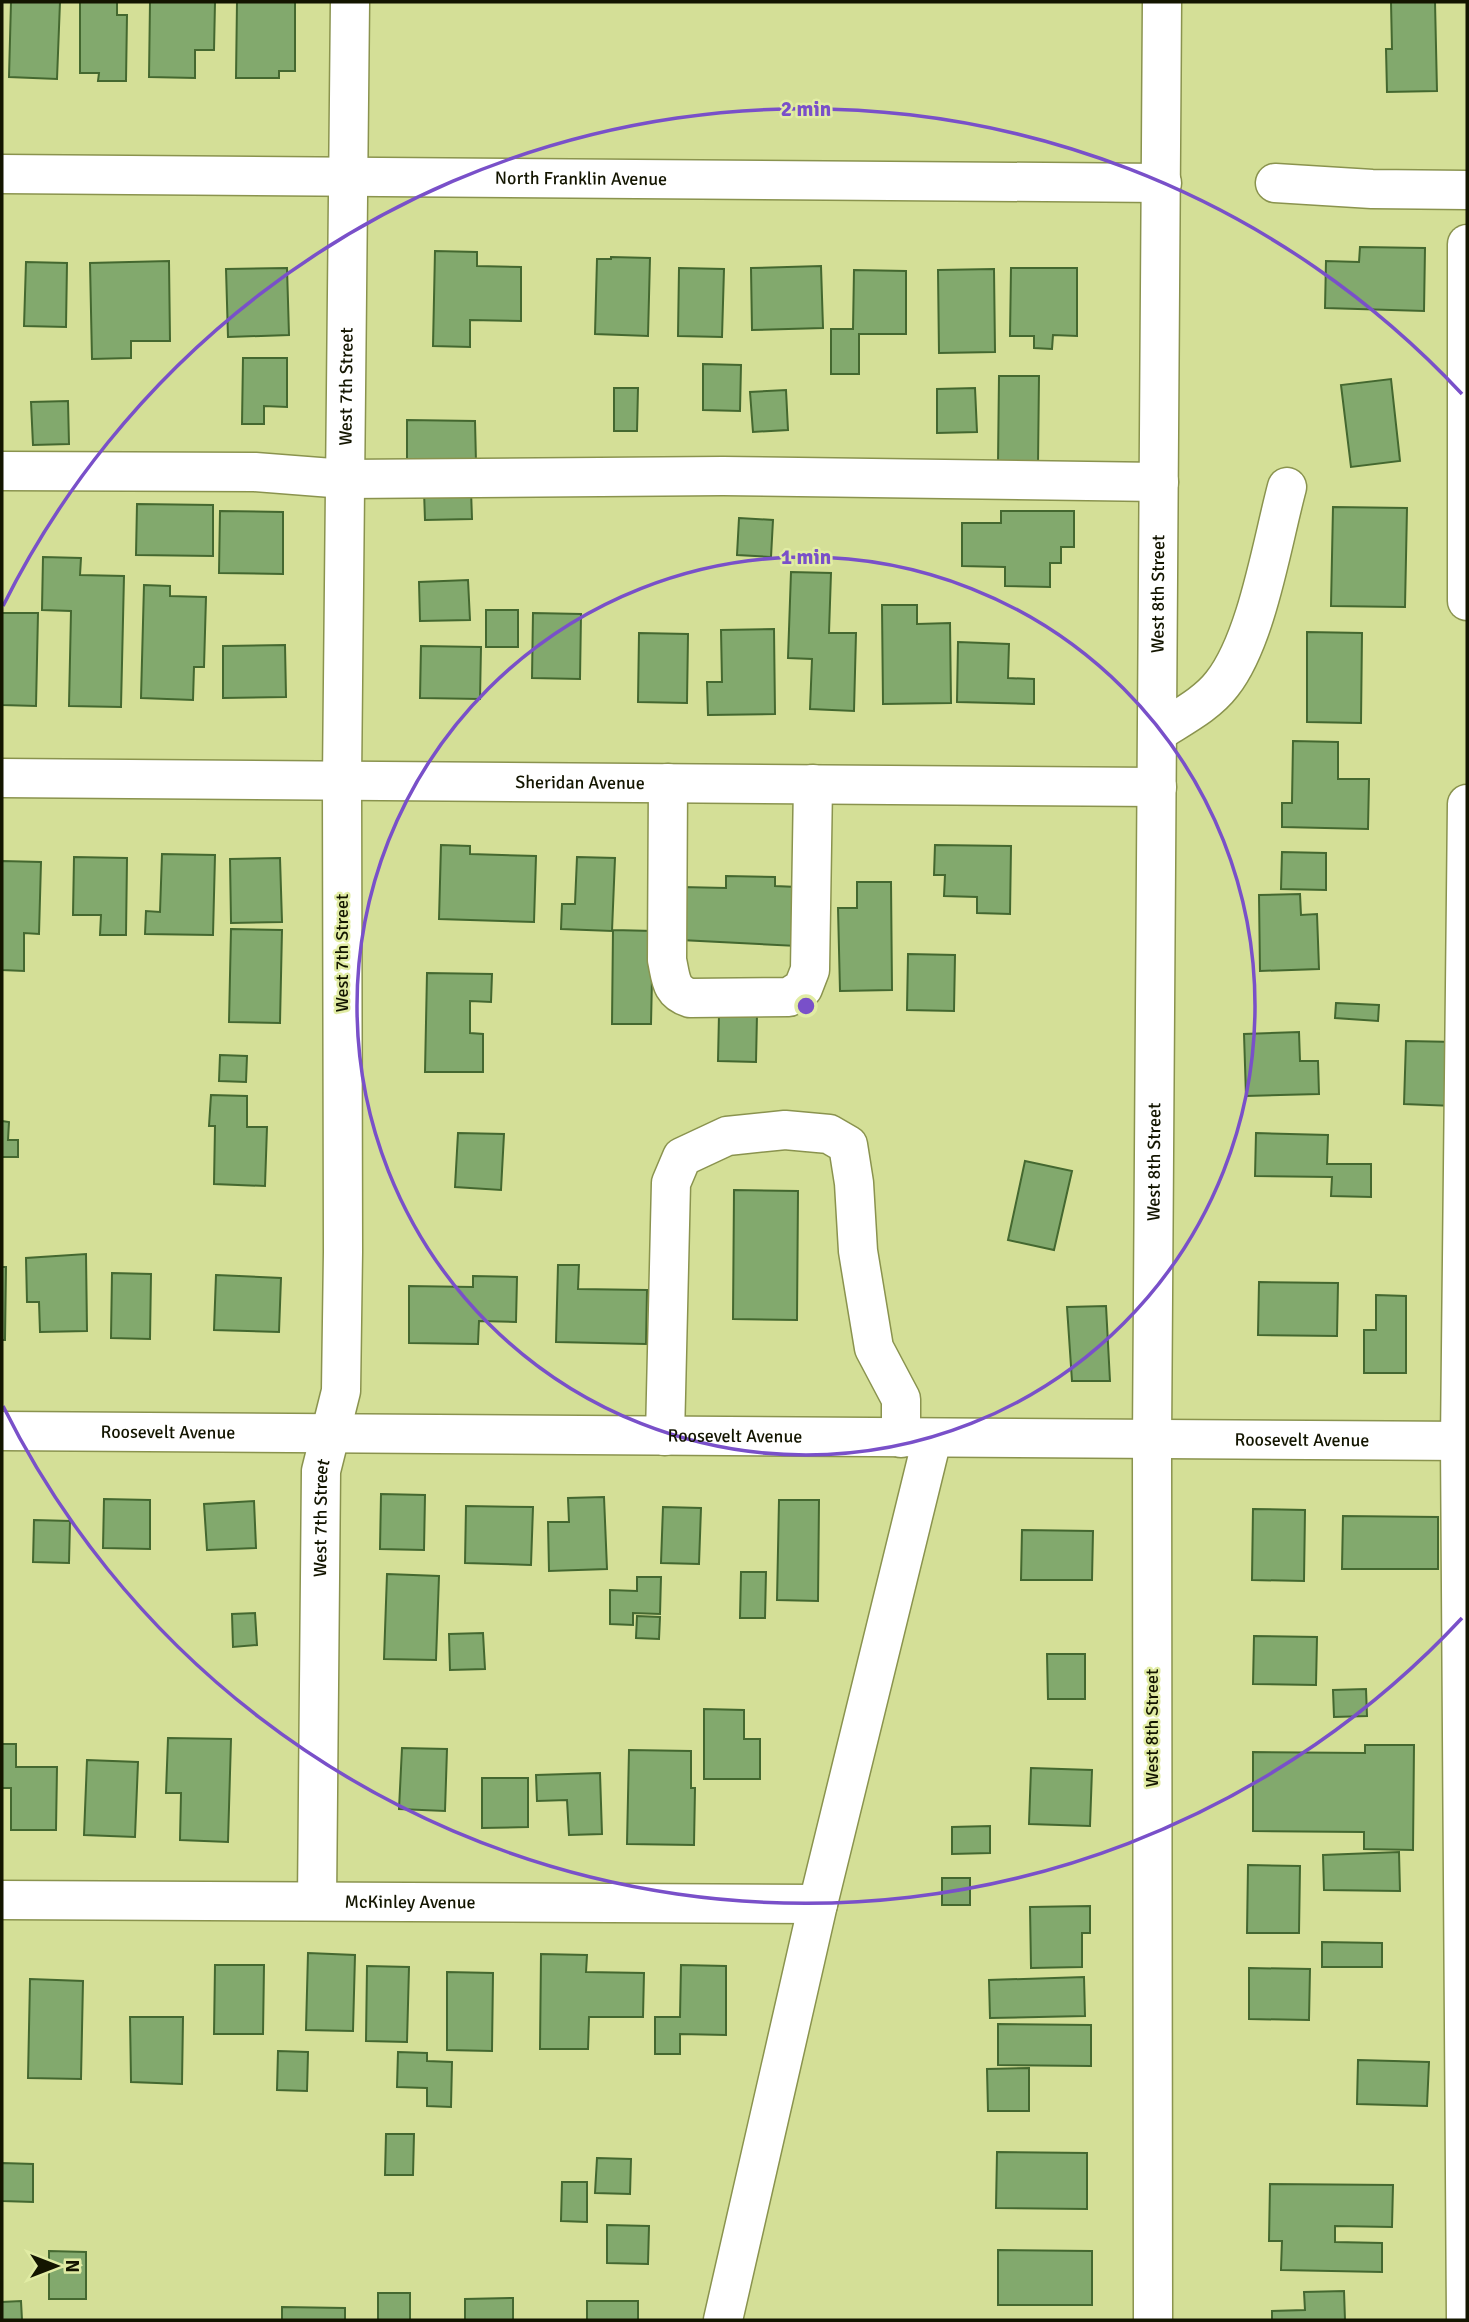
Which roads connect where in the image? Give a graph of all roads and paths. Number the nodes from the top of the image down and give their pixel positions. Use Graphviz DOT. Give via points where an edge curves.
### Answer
graph roads {
  1 [pos="350,2"];
  2 [pos="1162,2"];
  3 [pos="2,174"];
  4 [pos="349,176"];
  5 [pos="1162,183"];
  6 [pos="1275,183"];
  7 [pos="1467,190"];
  8 [pos="1467,244"];
  9 [pos="2,471"];
  10 [pos="345,479"];
  11 [pos="1159,482"];
  12 [pos="1287,486"];
  13 [pos="1467,601"];
  14 [pos="1158,732"];
  15 [pos="2,778"];
  16 [pos="342,780"];
  17 [pos="668,783"];
  18 [pos="813,784"];
  19 [pos="1157,787"];
  20 [pos="1467,804"];
  21 [pos="2,1431"];
  22 [pos="330,1433"];
  23 [pos="665,1436"];
  24 [pos="916,1438"];
  25 [pos="1152,1441"];
  26 [pos="1463,1441"];
  27 [pos="2,1900"];
  28 [pos="317,1901"];
  29 [pos="818,1904"];
  30 [pos="723,2320"];
  31 [pos="1153,2320"];
  32 [pos="1466,2320"];
  1 -- 4 [label="street, West 7th Street"];
  2 -- 5 [label="street, West 8th Street"];
  3 -- 4 [label="street, North Franklin Avenue"];
  4 -- 5 [label="street, North Franklin Avenue"];
  4 -- 10 [label="street, West 7th Street"];
  5 -- 11 [label="street, West 8th Street"];
  6 -- 7 [label="street"];
  8 -- 13 [label="street"];
  9 -- 10 [label="street" via="255,472"];
  10 -- 11 [label="street" via="723,476"];
  10 -- 16 [label="street, West 7th Street"];
  11 -- 14 [label="street, West 8th Street"];
  12 -- 14 [label="street" via="1254,615 1236,663 1208,699"];
  14 -- 19 [label="street, West 8th Street"];
  15 -- 16 [label="street, Sheridan Avenue"];
  16 -- 17 [label="street, Sheridan Avenue"];
  16 -- 22 [label="street, West 7th Street" via="341,1391"];
  17 -- 18 [label="street, Sheridan Avenue"];
  17 -- 18 [label="street" via="667,960 673,987 690,998 789,997 808,981"];
  18 -- 19 [label="street, Sheridan Avenue"];
  19 -- 25 [label="street, West 8th Street"];
  20 -- 26 [label="street"];
  21 -- 22 [label="street, Roosevelt Avenue"];
  22 -- 23 [label="street, Roosevelt Avenue"];
  22 -- 28 [label="street, West 7th Street" via="321,1471"];
  23 -- 24 [label="street, Roosevelt Avenue"];
  23 -- 24 [label="street" via="671,1182 682,1157 716,1141 785,1130 829,1134 848,1145 858,1251 874,1348"];
  24 -- 25 [label="street, Roosevelt Avenue"];
  24 -- 29 [label="street"];
  25 -- 26 [label="street, Roosevelt Avenue"];
  25 -- 31 [label="street, West 8th Street"];
  26 -- 32 [label="street"];
  27 -- 28 [label="street, McKinley Avenue"];
  28 -- 29 [label="street, McKinley Avenue"];
  29 -- 30 [label="street"];
}
